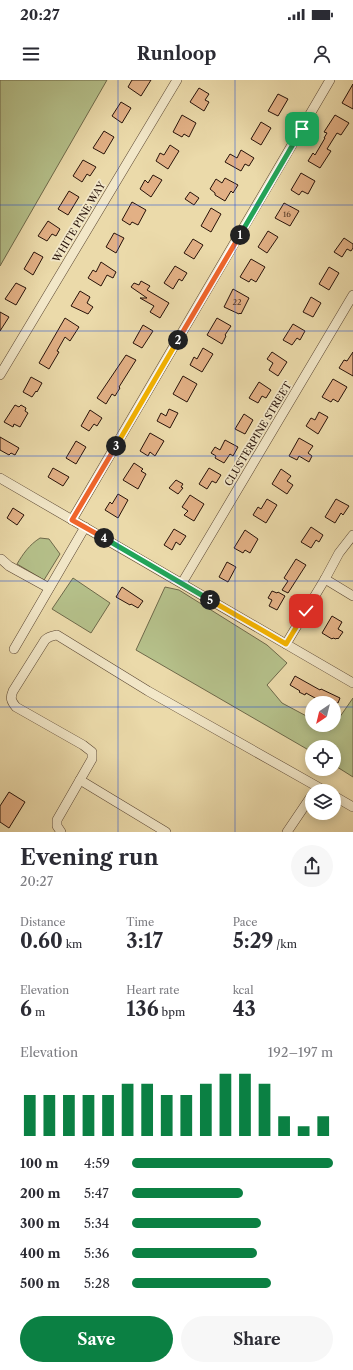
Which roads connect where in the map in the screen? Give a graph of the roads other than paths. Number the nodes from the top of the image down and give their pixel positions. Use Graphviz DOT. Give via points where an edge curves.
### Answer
graph roads {
  1 [pos="177,80"];
  2 [pos="330,80"];
  3 [pos="353,295"];
  4 [pos="0,375"];
  5 [pos="0,478"];
  6 [pos="72,520"];
  7 [pos="85,527"];
  8 [pos="353,535"];
  9 [pos="1,559"];
  10 [pos="325,579"];
  11 [pos="182,583"];
  12 [pos="49,588"];
  13 [pos="353,596"];
  14 [pos="286,644"];
  15 [pos="14,649"];
  16 [pos="353,683"];
  17 [pos="80,780"];
  18 [pos="309,784"];
  19 [pos="341,800"];
  20 [pos="305,805"];
  21 [pos="353,807"];
  22 [pos="61,832"];
  23 [pos="166,832"];
  24 [pos="286,832"];
  1 -- 4 [label="street, WHITE PINE WAY"];
  2 -- 6 [label="street"];
  3 -- 11 [label="street, CLUSTERPINE STREET"];
  5 -- 6 [label="street"];
  6 -- 7 [label="street"];
  7 -- 11 [label="street"];
  7 -- 12 [label="street"];
  8 -- 10 [label="street"];
  9 -- 12 [label="street"];
  10 -- 13 [label="street"];
  10 -- 14 [label="street"];
  11 -- 14 [label="street"];
  12 -- 15 [label="street"];
  14 -- 16 [label="street"];
  17 -- 18 [label="street" via="92,759 92,752 16,707 12,702 13,691 48,636 57,635"];
  17 -- 22 [label="street" via="56,820"];
  17 -- 23 [label="street"];
  19 -- 21 [label="street"];
  20 -- 24 [label="street"];
}
